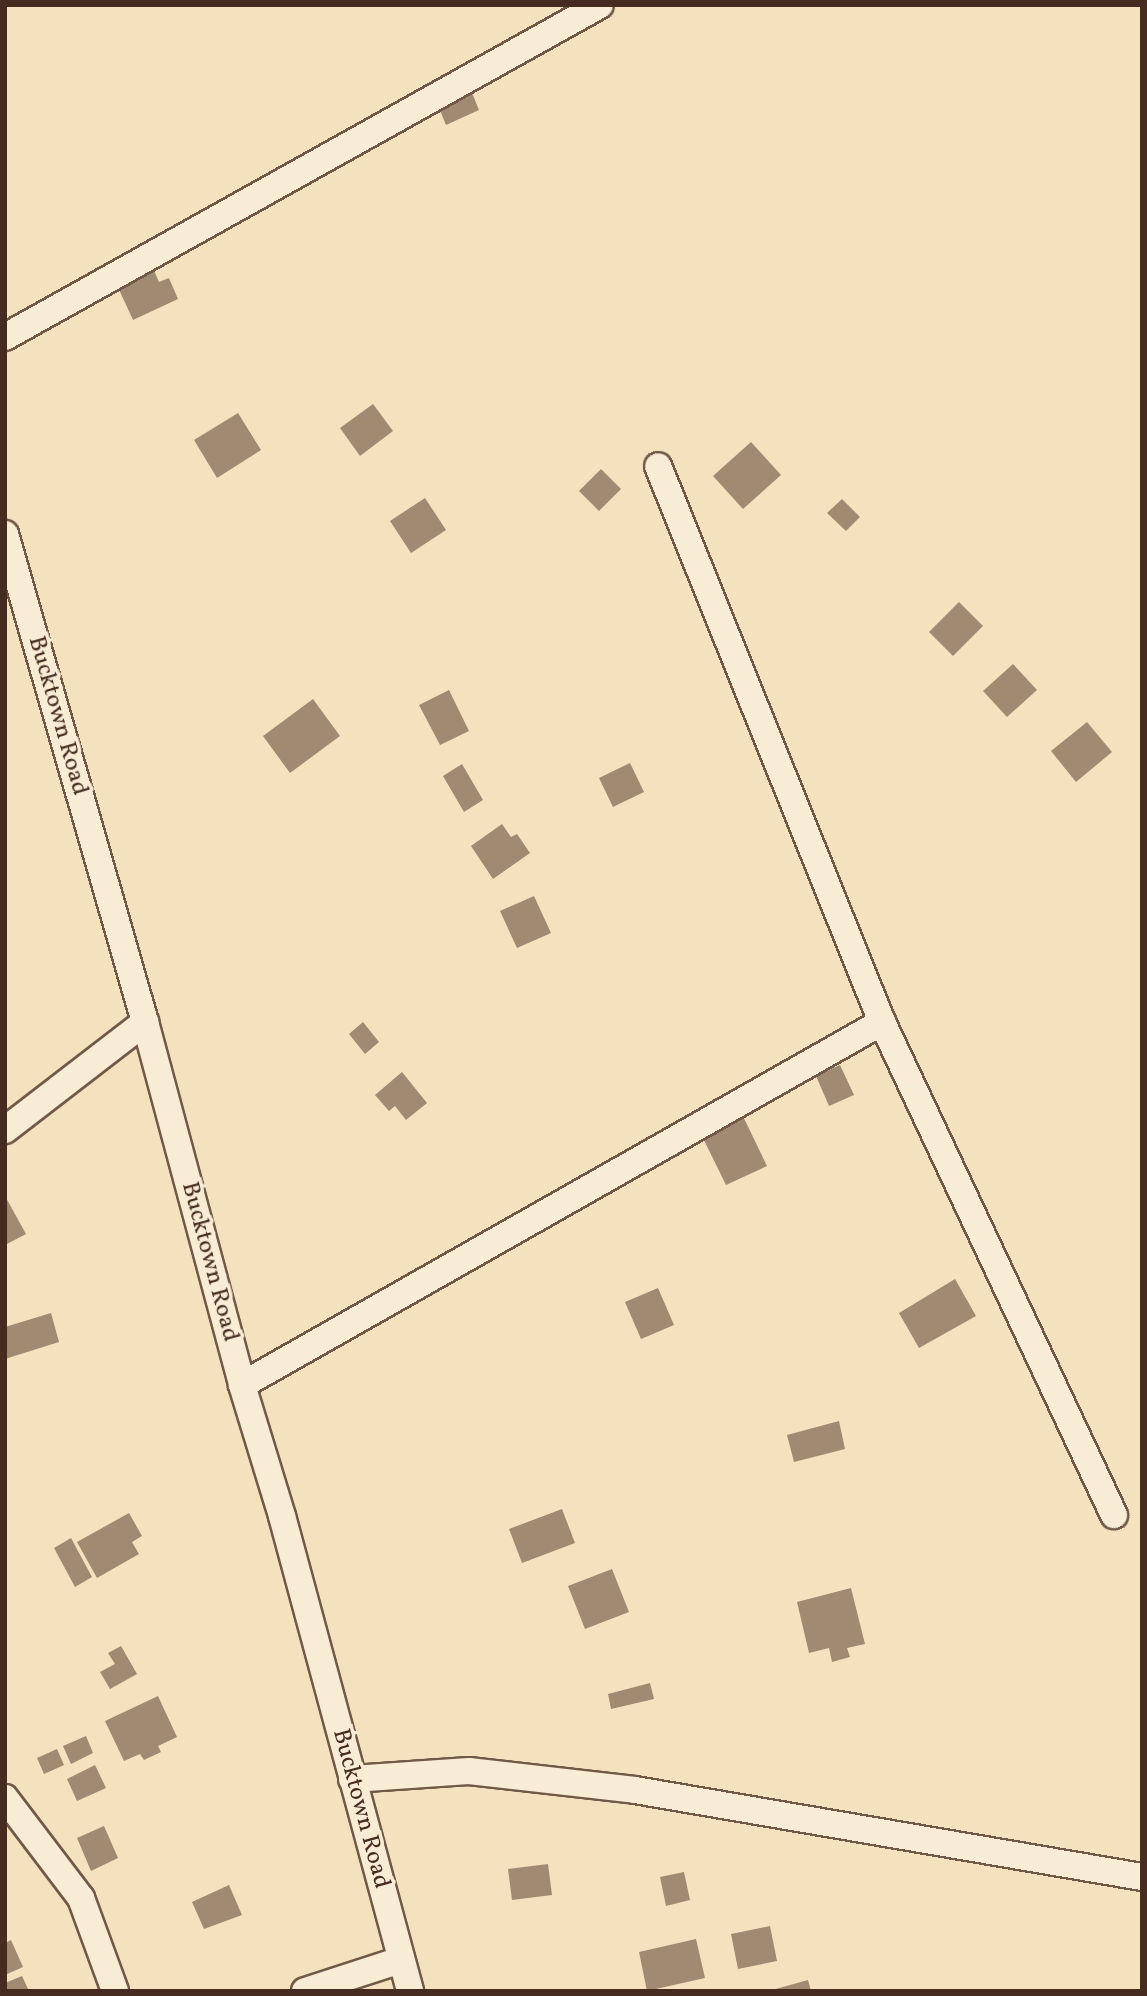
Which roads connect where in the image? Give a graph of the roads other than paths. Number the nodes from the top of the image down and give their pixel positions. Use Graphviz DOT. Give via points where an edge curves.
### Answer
graph roads {
  1 [pos="600,5"];
  2 [pos="5,337"];
  3 [pos="658,466"];
  4 [pos="5,534"];
  5 [pos="882,1022"];
  6 [pos="145,1023"];
  7 [pos="5,1130"];
  8 [pos="242,1385"];
  9 [pos="1114,1515"];
  10 [pos="352,1780"];
  11 [pos="5,1798"];
  12 [pos="1142,1877"];
  13 [pos="401,1960"];
  14 [pos="115,1991"];
  15 [pos="305,1991"];
  16 [pos="410,1991"];
  1 -- 2 [label="street"];
  3 -- 5 [label="street"];
  4 -- 6 [label="street, Bucktown Road"];
  5 -- 8 [label="street"];
  5 -- 9 [label="street"];
  6 -- 7 [label="street"];
  6 -- 8 [label="street, Bucktown Road"];
  8 -- 10 [label="street, Bucktown Road"];
  10 -- 12 [label="street" via="469,1770 635,1790"];
  10 -- 13 [label="street, Bucktown Road"];
  11 -- 14 [label="street" via="81,1898"];
  13 -- 15 [label="street"];
  13 -- 16 [label="street, Bucktown Road"];
}
